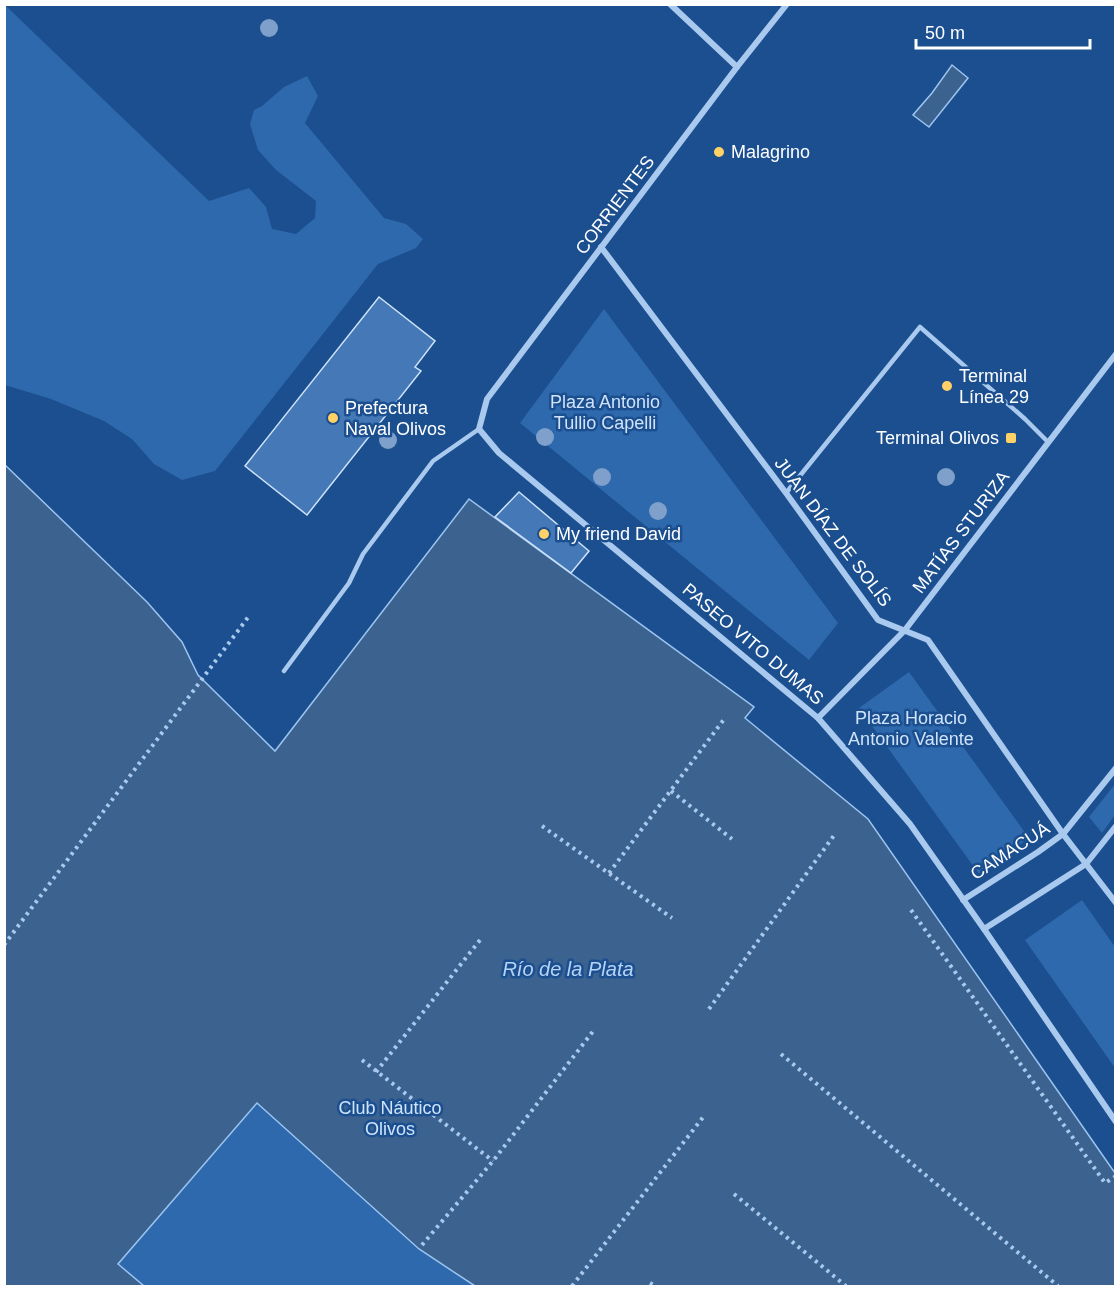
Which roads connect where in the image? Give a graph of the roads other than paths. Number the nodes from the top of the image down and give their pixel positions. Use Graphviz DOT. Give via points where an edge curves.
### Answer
graph roads {
  1 [pos="670,4"];
  2 [pos="786,4"];
  3 [pos="737,67"];
  4 [pos="601,247"];
  5 [pos="1116,354"];
  6 [pos="479,429"];
  7 [pos="1048,442"];
  8 [pos="786,493"];
  9 [pos="905,630"];
  10 [pos="284,671"];
  11 [pos="818,718"];
  12 [pos="1116,768"];
  13 [pos="1116,826"];
  14 [pos="1063,834"];
  15 [pos="1086,864"];
  16 [pos="963,900"];
  17 [pos="1116,903"];
  18 [pos="984,929"];
  19 [pos="1116,1122"];
  1 -- 3 [label="street"];
  2 -- 3 [label="street, CORRIENTES"];
  3 -- 4 [label="street, CORRIENTES"];
  4 -- 6 [label="street, CORRIENTES" via="487,399"];
  4 -- 8 [label="street, JUAN DÍAZ DE SOLÍS"];
  5 -- 7 [label="street, MATÍAS STURIZA"];
  6 -- 10 [label="lane" via="433,461 363,554 349,583"];
  6 -- 11 [label="street, PASEO VITO DUMAS" via="499,453"];
  7 -- 8 [label="lane" via="920,327"];
  7 -- 9 [label="street, MATÍAS STURIZA"];
  8 -- 9 [label="street, JUAN DÍAZ DE SOLÍS" via="878,620"];
  9 -- 11 [label="street, MATÍAS STURIZA"];
  9 -- 14 [label="street, JUAN DÍAZ DE SOLÍS" via="928,639"];
  11 -- 16 [label="street, PASEO VITO DUMAS" via="910,825"];
  12 -- 14 [label="street, CAMACUÁ"];
  13 -- 15 [label="street"];
  14 -- 15 [label="street, JUAN DÍAZ DE SOLÍS"];
  14 -- 16 [label="street, CAMACUÁ"];
  15 -- 17 [label="street, JUAN DÍAZ DE SOLÍS"];
  15 -- 18 [label="street"];
  16 -- 18 [label="street, PASEO VITO DUMAS"];
  18 -- 19 [label="street, PASEO VITO DUMAS"];
}
